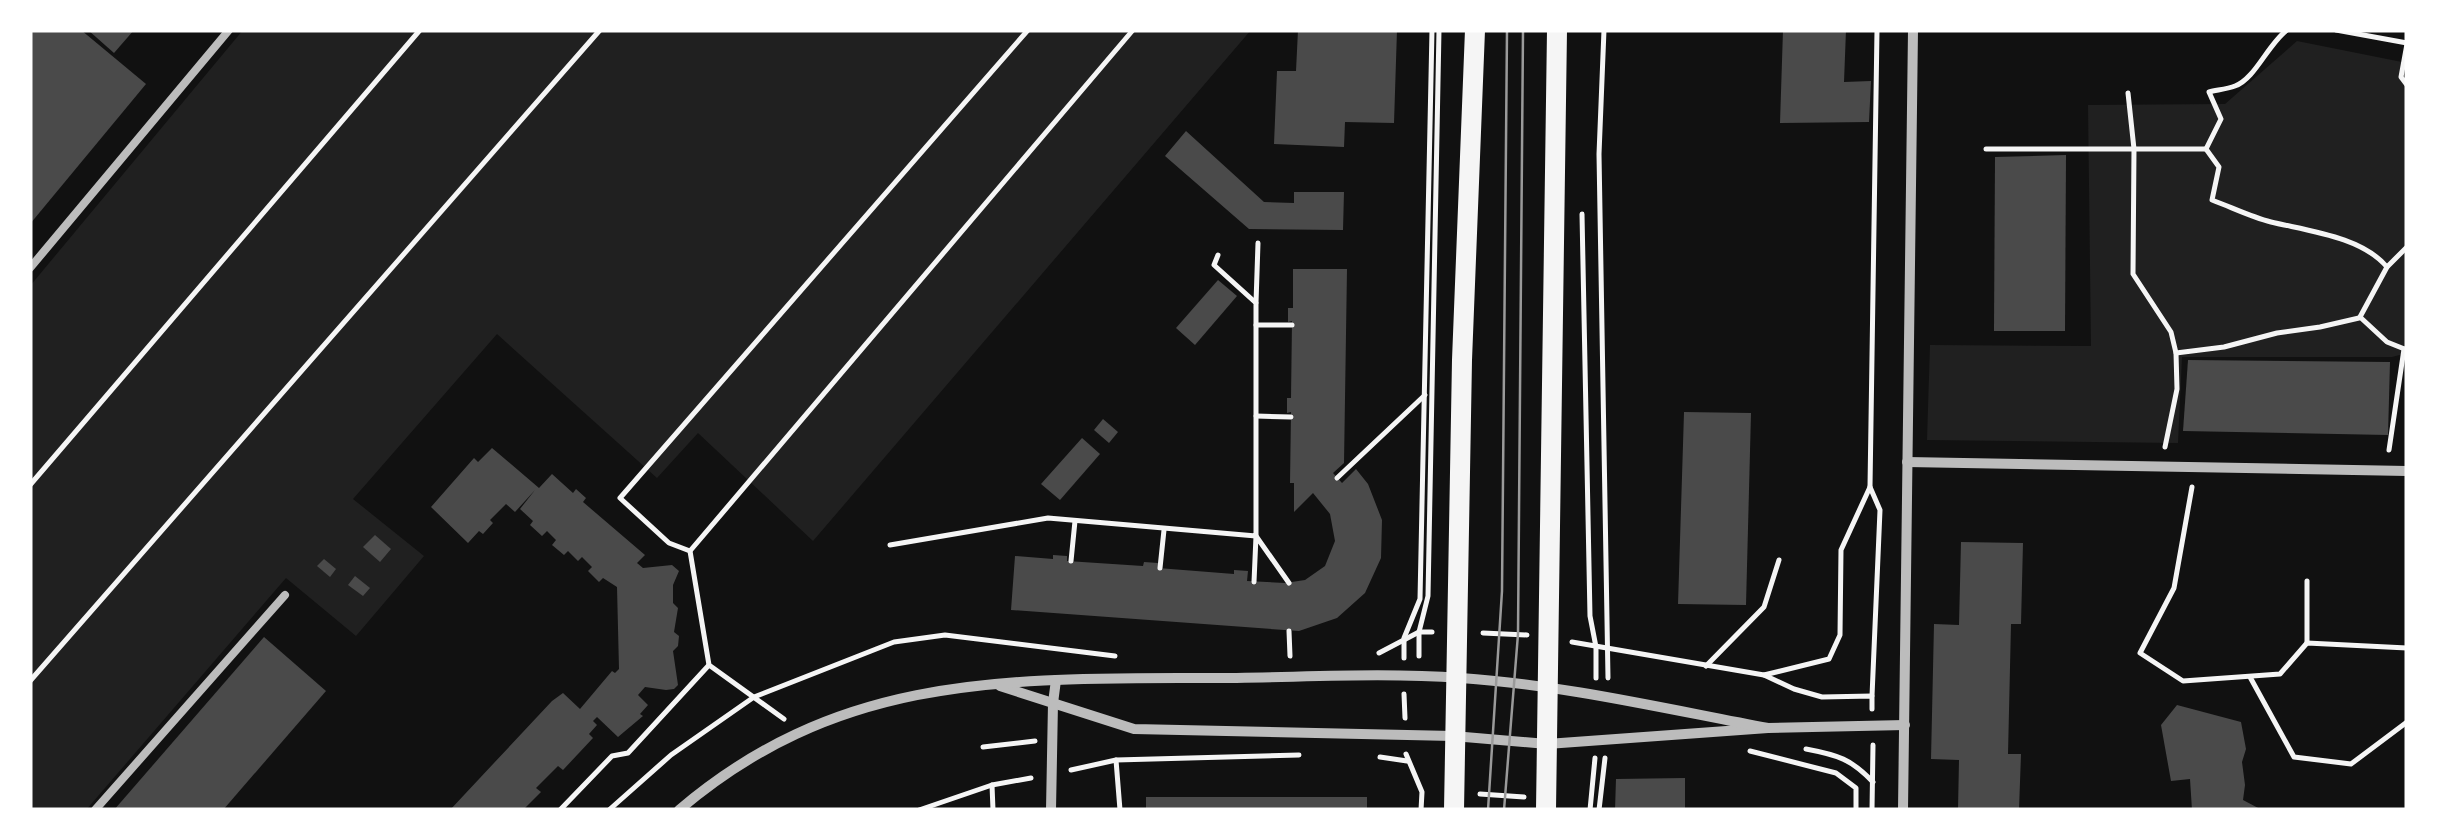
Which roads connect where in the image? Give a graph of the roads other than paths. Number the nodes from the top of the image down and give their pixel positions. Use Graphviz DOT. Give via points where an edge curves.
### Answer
graph roads {
  1 [pos="229,30"];
  2 [pos="1475,30"];
  3 [pos="1557,30"];
  4 [pos="1913,30"];
  5 [pos="30,268"];
  6 [pos="1907,462"];
  7 [pos="2407,471"];
  8 [pos="284,595"];
  9 [pos="1456,677"];
  10 [pos="1056,680"];
  11 [pos="994,685"];
  12 [pos="1548,686"];
  13 [pos="1053,703"];
  14 [pos="1905,725"];
  15 [pos="1768,728"];
  16 [pos="1454,736"];
  17 [pos="1547,744"];
  18 [pos="1454,801"];
  19 [pos="1546,804"];
  20 [pos="95,810"];
  21 [pos="679,810"];
  22 [pos="1051,810"];
  23 [pos="1903,810"];
  1 -- 5 [label="lane"];
  2 -- 9 [label="main road"];
  3 -- 12 [label="main road"];
  4 -- 6 [label="street"];
  6 -- 7 [label="street"];
  6 -- 14 [label="street"];
  8 -- 20 [label="lane"];
  9 -- 10 [label="street"];
  9 -- 12 [label="street"];
  9 -- 16 [label="main road"];
  10 -- 11 [label="street"];
  10 -- 13 [label="street"];
  11 -- 13 [label="street"];
  11 -- 21 [label="street" via="898,697 801,731"];
  12 -- 15 [label="street"];
  12 -- 17 [label="main road"];
  13 -- 16 [label="street" via="1134,728"];
  13 -- 22 [label="street"];
  14 -- 15 [label="street"];
  14 -- 23 [label="street"];
  15 -- 17 [label="street"];
  16 -- 17 [label="street"];
  16 -- 18 [label="main road"];
  17 -- 19 [label="main road"];
}
